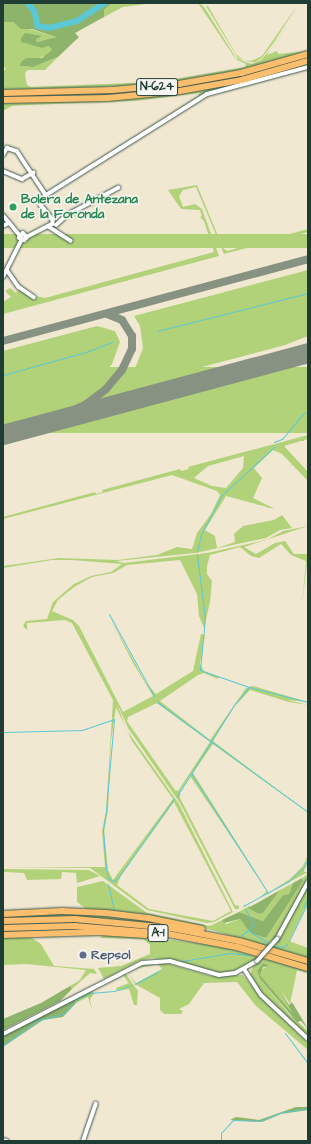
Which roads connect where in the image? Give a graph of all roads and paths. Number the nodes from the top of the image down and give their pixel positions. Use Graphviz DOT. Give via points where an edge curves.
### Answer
graph roads {
  1 [pos="308,54"];
  2 [pos="308,61"];
  3 [pos="308,67"];
  4 [pos="3,93"];
  5 [pos="3,100"];
  6 [pos="3,155"];
  7 [pos="3,171"];
  8 [pos="34,174"];
  9 [pos="118,188"];
  10 [pos="46,196"];
  11 [pos="3,215"];
  12 [pos="9,223"];
  13 [pos="55,223"];
  14 [pos="3,226"];
  15 [pos="48,226"];
  16 [pos="60,234"];
  17 [pos="20,235"];
  18 [pos="27,237"];
  19 [pos="21,240"];
  20 [pos="71,241"];
  21 [pos="7,270"];
  22 [pos="3,277"];
  23 [pos="34,297"];
  24 [pos="308,882"];
  25 [pos="3,914"];
  26 [pos="3,921"];
  27 [pos="3,928"];
  28 [pos="3,935"];
  29 [pos="191,938"];
  30 [pos="239,941"];
  31 [pos="308,961"];
  32 [pos="308,968"];
  33 [pos="244,969"];
  34 [pos="3,1034"];
  35 [pos="308,1039"];
  36 [pos="96,1104"];
  37 [pos="3,1140"];
  38 [pos="8,1141"];
  39 [pos="83,1141"];
  1 -- 4 [label="highway, N-624" via="241,73 179,84 113,90"];
  2 -- 5 [label="highway, N-624" via="242,80 180,91 108,98"];
  3 -- 10 [label="street" via="207,94"];
  6 -- 8 [label="street" via="7,148 17,151"];
  7 -- 8 [label="street" via="22,179"];
  8 -- 10 [label="street"];
  9 -- 13 [label="street"];
  10 -- 13 [label="street" via="41,205"];
  11 -- 12 [label="street"];
  12 -- 14 [label="street"];
  12 -- 17 [label="street"];
  13 -- 15 [label="street"];
  13 -- 16 [label="street"];
  15 -- 16 [label="street"];
  15 -- 18 [label="street"];
  16 -- 20 [label="street"];
  17 -- 18 [label="street" via="23,233"];
  17 -- 19 [label="street"];
  18 -- 19 [label="street"];
  19 -- 21 [label="street"];
  21 -- 22 [label="street"];
  21 -- 23 [label="street" via="19,287"];
  24 -- 33 [label="street, bridge" via="277,939 257,961"];
  25 -- 30 [label="highway" via="62,911 127,915 182,924"];
  26 -- 30 [label="highway, A-1" via="75,919 116,922 178,929"];
  27 -- 29 [label="highway, A-1" via="109,928"];
  28 -- 29 [label="highway" via="99,932"];
  29 -- 32 [label="highway, A-1" via="237,947"];
  30 -- 31 [label="highway, A-1"];
  33 -- 34 [label="street" via="219,975 170,961 142,963"];
  33 -- 35 [label="street" via="264,998"];
  36 -- 39 [label="street"];
  37 -- 38 [label="street"];
}
